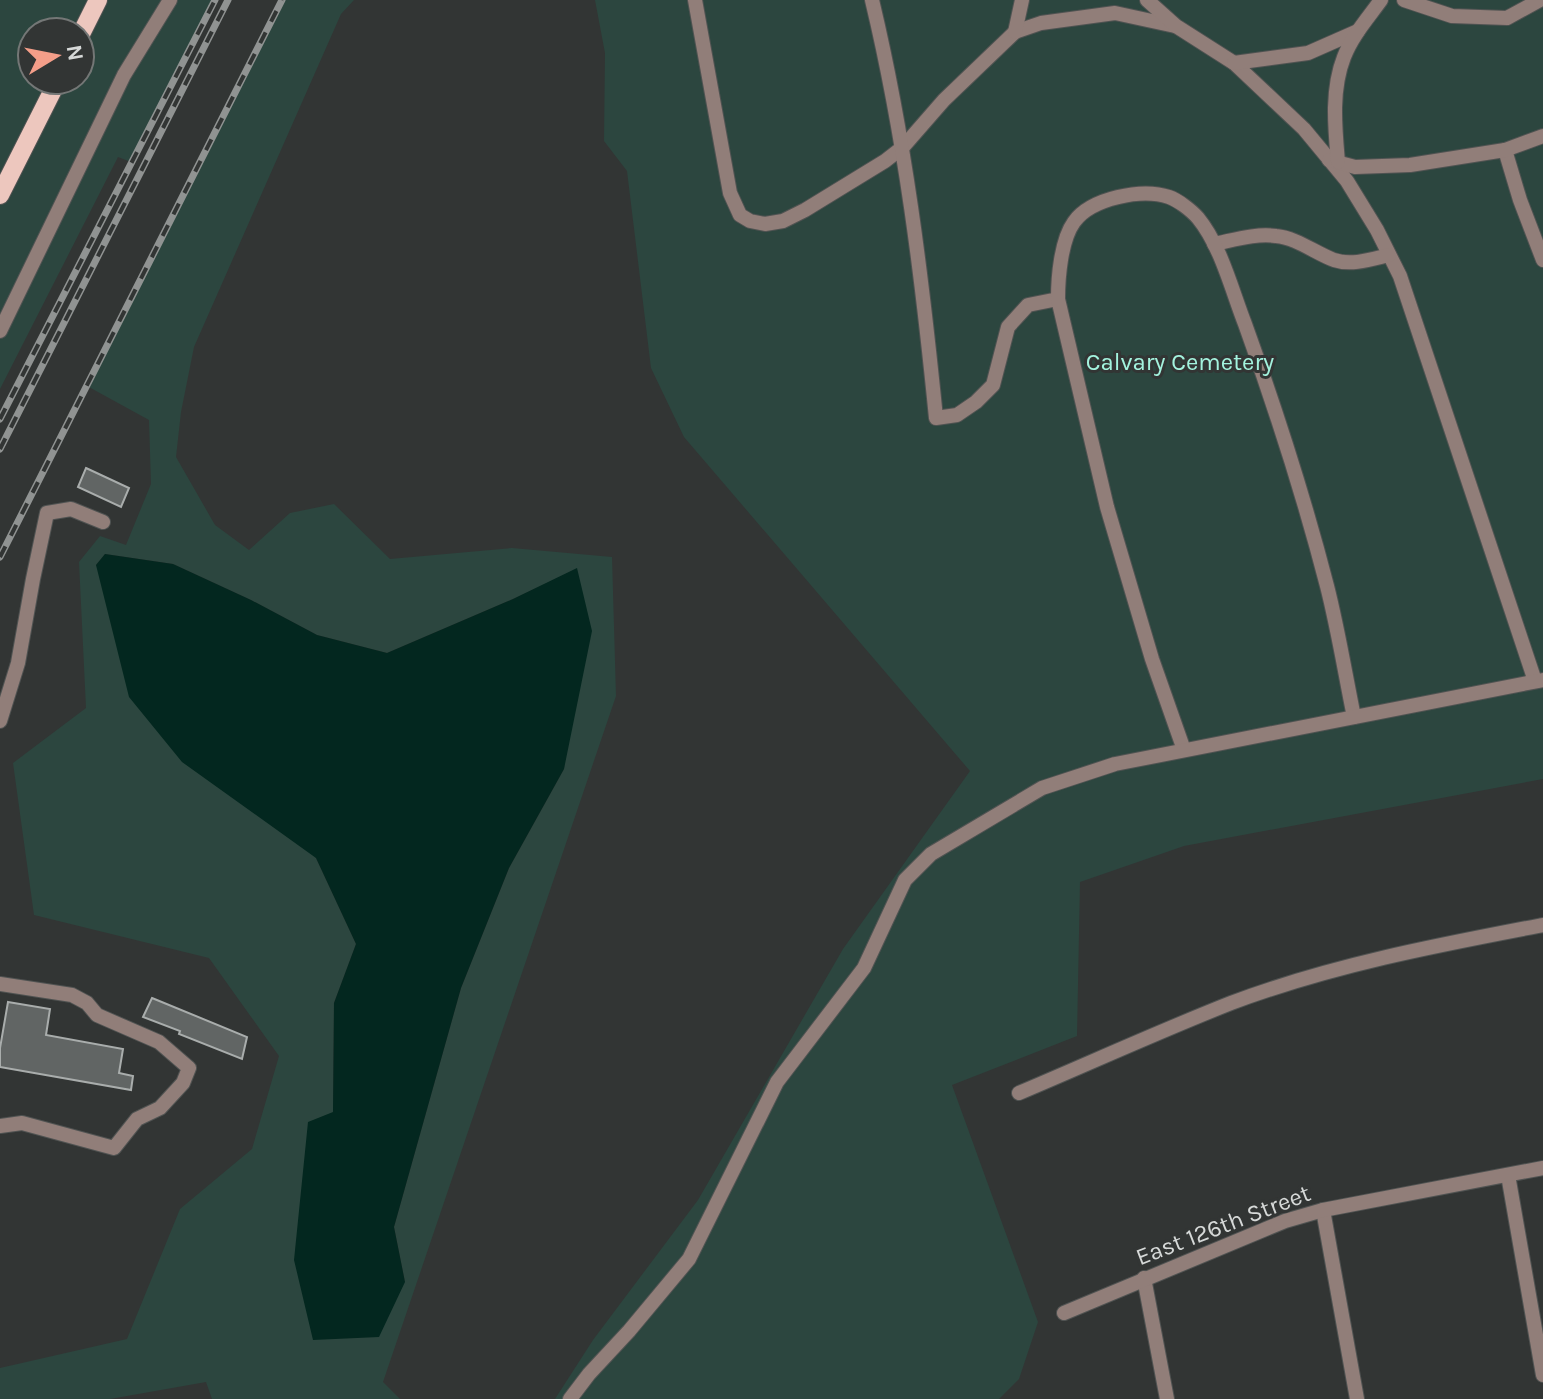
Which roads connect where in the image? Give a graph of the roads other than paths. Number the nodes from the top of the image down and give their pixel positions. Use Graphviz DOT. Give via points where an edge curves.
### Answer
graph roads {
  1 [pos="170,0"];
  2 [pos="695,0"];
  3 [pos="872,0"];
  4 [pos="1022,0"];
  5 [pos="1147,0"];
  6 [pos="1381,0"];
  7 [pos="1404,0"];
  8 [pos="1540,0"];
  9 [pos="1176,26"];
  10 [pos="1359,31"];
  11 [pos="1015,32"];
  12 [pos="1234,63"];
  13 [pos="50,96"];
  14 [pos="1543,136"];
  15 [pos="903,147"];
  16 [pos="1505,150"];
  17 [pos="1334,161"];
  18 [pos="0,195"];
  19 [pos="1214,244"];
  20 [pos="1389,255"];
  21 [pos="1543,260"];
  22 [pos="1058,299"];
  23 [pos="0,331"];
  24 [pos="103,522"];
  25 [pos="1539,680"];
  26 [pos="1354,717"];
  27 [pos="0,721"];
  28 [pos="1184,750"];
  29 [pos="1543,925"];
  30 [pos="0,984"];
  31 [pos="1019,1093"];
  32 [pos="0,1126"];
  33 [pos="1543,1168"];
  34 [pos="1508,1175"];
  35 [pos="1323,1210"];
  36 [pos="1144,1278"];
  37 [pos="1064,1313"];
  38 [pos="1543,1375"];
  39 [pos="570,1399"];
  40 [pos="1167,1399"];
  41 [pos="1357,1399"];
  1 -- 23 [label="street" via="124,75"];
  2 -- 15 [label="street" via="730,193 740,215 765,224 783,221"];
  3 -- 15 [label="street"];
  4 -- 11 [label="street"];
  5 -- 9 [label="street"];
  6 -- 10 [label="street"];
  7 -- 8 [label="street" via="1452,16 1507,18"];
  9 -- 11 [label="street" via="1115,13"];
  9 -- 12 [label="street"];
  10 -- 12 [label="street" via="1308,53"];
  10 -- 17 [label="street" via="1339,77"];
  11 -- 15 [label="street"];
  12 -- 17 [label="street"];
  13 -- 18 [label="main road"];
  14 -- 16 [label="street"];
  15 -- 22 [label="street" via="936,418 957,415 993,385 1008,327 1028,305"];
  16 -- 17 [label="street" via="1410,165 1355,167"];
  16 -- 21 [label="street"];
  17 -- 20 [label="street"];
  19 -- 20 [label="street" via="1276,236 1336,261"];
  19 -- 22 [label="street" via="1197,216 1171,197 1138,193 1110,199 1074,222 1063,249"];
  19 -- 26 [label="street" via="1275,406 1327,588"];
  20 -- 25 [label="street"];
  22 -- 28 [label="street" via="1107,507"];
  24 -- 27 [label="street" via="71,509 47,513 18,663"];
  25 -- 26 [label="street"];
  26 -- 28 [label="street"];
  28 -- 39 [label="street" via="1115,764 1042,788 931,854 905,880 864,968 777,1082 689,1259"];
  29 -- 31 [label="street" via="1414,950 1302,980 1232,1003"];
  30 -- 32 [label="street" via="72,995 97,1015 159,1042 189,1068 160,1108 137,1119 114,1148 22,1123"];
  33 -- 34 [label="street, East 126th Street"];
  34 -- 35 [label="street, East 126th Street"];
  34 -- 38 [label="street"];
  35 -- 36 [label="street, East 126th Street"];
  35 -- 41 [label="street"];
  36 -- 37 [label="street, East 126th Street"];
  36 -- 40 [label="street"];
}
